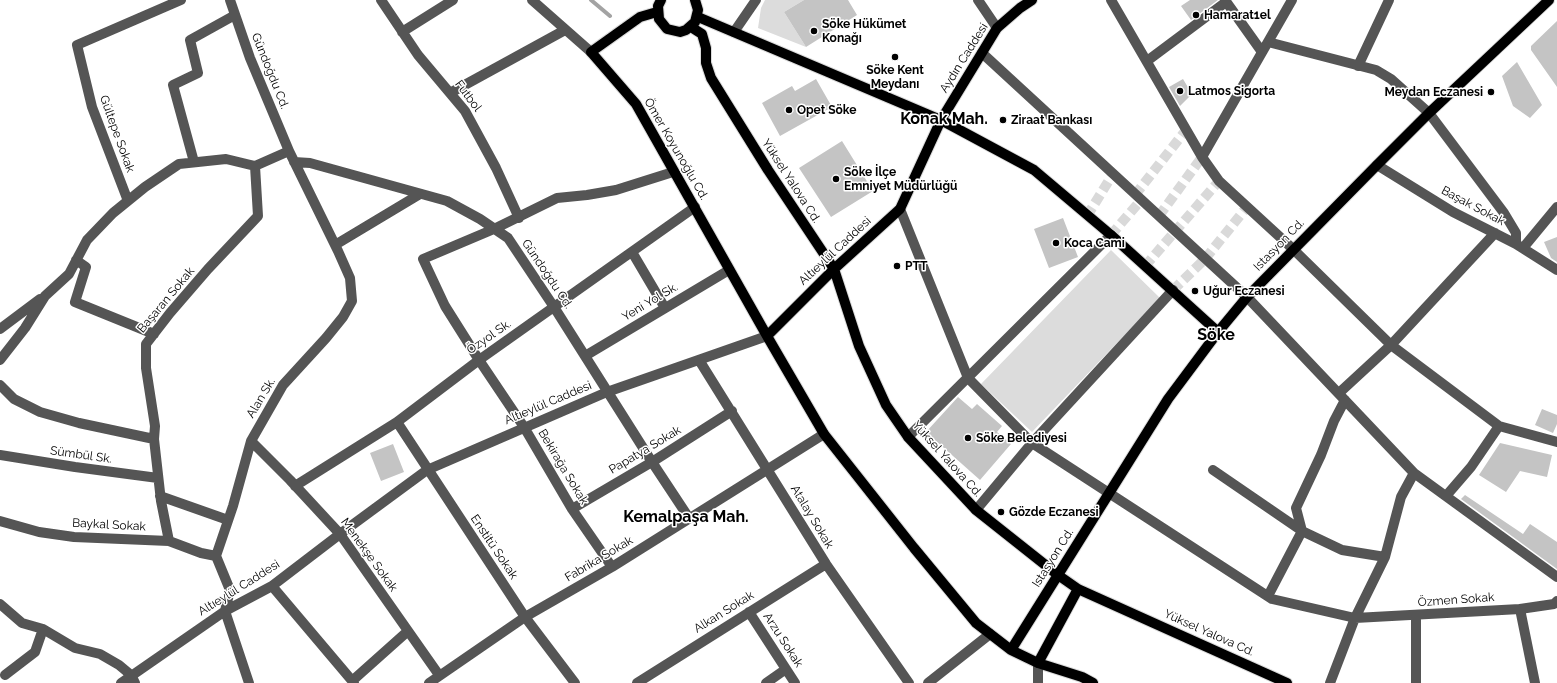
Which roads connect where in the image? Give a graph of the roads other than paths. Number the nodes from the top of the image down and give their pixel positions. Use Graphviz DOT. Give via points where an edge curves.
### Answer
graph roads {
  1 [pos="181,0"];
  2 [pos="230,0"];
  3 [pos="381,0"];
  4 [pos="453,0"];
  5 [pos="532,0"];
  6 [pos="695,0"];
  7 [pos="756,0"];
  8 [pos="978,0"];
  9 [pos="1032,0"];
  10 [pos="1111,0"];
  11 [pos="1292,0"];
  12 [pos="1389,0"];
  13 [pos="1550,0"];
  14 [pos="1225,1"];
  15 [pos="657,5"];
  16 [pos="235,15"];
  17 [pos="698,17"];
  18 [pos="691,27"];
  19 [pos="997,28"];
  20 [pos="565,30"];
  21 [pos="402,32"];
  22 [pos="734,32"];
  23 [pos="1268,42"];
  24 [pos="591,52"];
  25 [pos="1262,52"];
  26 [pos="982,53"];
  27 [pos="1147,62"];
  28 [pos="1358,66"];
  29 [pos="450,93"];
  30 [pos="1429,113"];
  31 [pos="941,120"];
  32 [pos="289,151"];
  33 [pos="1202,157"];
  34 [pos="194,162"];
  35 [pos="294,162"];
  36 [pos="1377,165"];
  37 [pos="255,166"];
  38 [pos="673,172"];
  39 [pos="420,194"];
  40 [pos="128,201"];
  41 [pos="695,208"];
  42 [pos="1557,208"];
  43 [pos="900,209"];
  44 [pos="519,218"];
  45 [pos="494,229"];
  46 [pos="1495,233"];
  47 [pos="1111,235"];
  48 [pos="335,245"];
  49 [pos="1520,246"];
  50 [pos="1293,249"];
  51 [pos="632,252"];
  52 [pos="76,260"];
  53 [pos="834,269"];
  54 [pos="730,270"];
  55 [pos="1557,270"];
  56 [pos="1173,290"];
  57 [pos="45,296"];
  58 [pos="1247,297"];
  59 [pos="554,307"];
  60 [pos="665,308"];
  61 [pos="0,329"];
  62 [pos="1218,332"];
  63 [pos="154,334"];
  64 [pos="767,336"];
  65 [pos="1391,345"];
  66 [pos="584,356"];
  67 [pos="0,360"];
  68 [pos="479,360"];
  69 [pos="699,360"];
  70 [pos="968,378"];
  71 [pos="0,385"];
  72 [pos="607,392"];
  73 [pos="1342,397"];
  74 [pos="732,411"];
  75 [pos="397,422"];
  76 [pos="1500,426"];
  77 [pos="524,427"];
  78 [pos="824,434"];
  79 [pos="908,437"];
  80 [pos="154,439"];
  81 [pos="251,441"];
  82 [pos="1557,442"];
  83 [pos="1032,443"];
  84 [pos="0,455"];
  85 [pos="652,462"];
  86 [pos="768,469"];
  87 [pos="427,470"];
  88 [pos="1213,470"];
  89 [pos="1414,473"];
  90 [pos="158,478"];
  91 [pos="295,486"];
  92 [pos="1108,492"];
  93 [pos="160,496"];
  94 [pos="1446,496"];
  95 [pos="572,509"];
  96 [pos="976,510"];
  97 [pos="689,518"];
  98 [pos="228,520"];
  99 [pos="0,521"];
  100 [pos="1302,531"];
  101 [pos="340,534"];
  102 [pos="170,541"];
  103 [pos="216,556"];
  104 [pos="1385,557"];
  105 [pos="826,564"];
  106 [pos="612,567"];
  107 [pos="1058,575"];
  108 [pos="1557,576"];
  109 [pos="272,586"];
  110 [pos="1078,589"];
  111 [pos="1268,596"];
  112 [pos="1557,601"];
  113 [pos="0,604"];
  114 [pos="1520,609"];
  115 [pos="225,610"];
  116 [pos="749,612"];
  117 [pos="1416,616"];
  118 [pos="525,617"];
  119 [pos="1355,618"];
  120 [pos="44,629"];
  121 [pos="408,631"];
  122 [pos="990,634"];
  123 [pos="1011,650"];
  124 [pos="1038,662"];
  125 [pos="786,670"];
  126 [pos="439,675"];
  127 [pos="5,676"];
  128 [pos="133,679"];
  129 [pos="353,682"];
  130 [pos="121,683"];
  131 [pos="249,683"];
  132 [pos="429,683"];
  133 [pos="575,683"];
  134 [pos="637,683"];
  135 [pos="766,683"];
  136 [pos="795,683"];
  137 [pos="909,683"];
  138 [pos="928,683"];
  139 [pos="1038,683"];
  140 [pos="1093,683"];
  141 [pos="1288,683"];
  142 [pos="1330,683"];
  143 [pos="1416,683"];
  144 [pos="1535,683"];
  1 -- 40 [label="street, Gültepe Sokak" via="77,45 92,107"];
  2 -- 16 [label="street, Gündoğdu Cd."];
  3 -- 21 [label="street, Futbol"];
  4 -- 21 [label="street"];
  5 -- 20 [label="street, Ömer Koyunoğlu Cd."];
  6 -- 17 [label="main road"];
  7 -- 22 [label="street"];
  8 -- 19 [label="street"];
  9 -- 19 [label="main road, Aydın Caddesi"];
  10 -- 27 [label="street"];
  11 -- 23 [label="street"];
  12 -- 28 [label="street"];
  13 -- 30 [label="main road, Istasyon Cd."];
  14 -- 25 [label="street"];
  14 -- 27 [label="street"];
  15 -- 18 [label="main road" via="659,19 667,29 680,32"];
  15 -- 24 [label="main road"];
  16 -- 32 [label="street, Gündoğdu Cd."];
  16 -- 34 [label="street" via="190,40 198,73 173,85"];
  17 -- 18 [label="main road"];
  17 -- 22 [label="main road"];
  18 -- 53 [label="main road, Yüksel Yalova Cd." via="702,34 711,78"];
  19 -- 26 [label="main road, Aydın Caddesi"];
  20 -- 24 [label="street, Ömer Koyunoğlu Cd."];
  20 -- 29 [label="street"];
  21 -- 29 [label="street, Futbol"];
  22 -- 31 [label="main road"];
  23 -- 25 [label="street"];
  23 -- 28 [label="street"];
  24 -- 38 [label="main road, Ömer Koyunoğlu Cd." via="636,104"];
  25 -- 33 [label="street"];
  26 -- 31 [label="main road, Aydın Caddesi"];
  26 -- 58 [label="street"];
  27 -- 33 [label="street"];
  28 -- 30 [label="street" via="1376,70 1391,79"];
  29 -- 44 [label="street, Futbol" via="465,111"];
  30 -- 36 [label="main road, Istasyon Cd."];
  30 -- 49 [label="street" via="1504,213 1516,233"];
  31 -- 43 [label="main road, Altıeylül Caddesi"];
  31 -- 47 [label="main road" via="1034,170"];
  32 -- 35 [label="street, Alan Sk."];
  32 -- 37 [label="street"];
  33 -- 50 [label="street" via="1219,181"];
  34 -- 37 [label="street" via="226,159"];
  34 -- 40 [label="street" via="178,164"];
  35 -- 39 [label="street, Gündoğdu Cd." via="310,163"];
  35 -- 48 [label="street, Alan Sk."];
  36 -- 46 [label="street, Başak Sokak" via="1453,212"];
  36 -- 50 [label="main road, Istasyon Cd."];
  37 -- 63 [label="street, Başaran Sokak" via="258,216 208,269"];
  38 -- 41 [label="main road, Ömer Koyunoğlu Cd."];
  38 -- 44 [label="street" via="616,190 557,198"];
  39 -- 45 [label="street, Gündoğdu Cd." via="447,201"];
  39 -- 48 [label="street"];
  40 -- 52 [label="street" via="87,240"];
  41 -- 51 [label="street, Özyol Sk."];
  41 -- 54 [label="main road, Ömer Koyunoğlu Cd."];
  42 -- 49 [label="street"];
  43 -- 53 [label="main road, Altıeylül Caddesi"];
  43 -- 70 [label="street"];
  44 -- 45 [label="street"];
  45 -- 59 [label="street, Gündoğdu Cd." via="508,238"];
  45 -- 68 [label="street, Bekirağa Sokak" via="423,259 445,306"];
  46 -- 49 [label="street, Başak Sokak"];
  46 -- 65 [label="street"];
  47 -- 56 [label="main road"];
  47 -- 70 [label="street"];
  48 -- 81 [label="street, Alan Sk." via="350,278 352,301 326,338 283,385"];
  49 -- 55 [label="street, Başak Sokak"];
  50 -- 58 [label="main road, Istasyon Cd."];
  50 -- 65 [label="street"];
  51 -- 59 [label="street, Özyol Sk."];
  51 -- 60 [label="street"];
  52 -- 57 [label="street" via="69,274"];
  52 -- 63 [label="street" via="86,267 75,302"];
  53 -- 64 [label="main road, Altıeylül Caddesi"];
  53 -- 79 [label="main road, Yüksel Yalova Cd." via="859,346 886,404"];
  54 -- 60 [label="street, Yeni Yol Sk."];
  54 -- 64 [label="main road, Ömer Koyunoğlu Cd."];
  56 -- 62 [label="main road"];
  56 -- 83 [label="street"];
  57 -- 61 [label="street"];
  57 -- 67 [label="street" via="25,328"];
  58 -- 62 [label="main road, Istasyon Cd."];
  58 -- 73 [label="street"];
  59 -- 66 [label="street, Gündoğdu Cd."];
  59 -- 68 [label="street, Özyol Sk."];
  60 -- 66 [label="street, Yeni Yol Sk."];
  62 -- 92 [label="main road, Istasyon Cd." via="1168,398"];
  63 -- 80 [label="street, Başaran Sokak" via="146,344 146,368 155,426"];
  64 -- 69 [label="street, Altıeylül Caddesi"];
  64 -- 78 [label="main road, Ömer Koyunoğlu Cd."];
  65 -- 73 [label="street"];
  65 -- 76 [label="street"];
  66 -- 72 [label="street, Gündoğdu Cd."];
  68 -- 75 [label="street, Özyol Sk."];
  68 -- 77 [label="street, Bekirağa Sokak"];
  69 -- 72 [label="street, Altıeylül Caddesi"];
  69 -- 74 [label="street, Atalay Sokak"];
  70 -- 79 [label="street"];
  70 -- 83 [label="street, Özmen Sokak"];
  71 -- 80 [label="street" via="14,399 40,412"];
  72 -- 77 [label="street, Altıeylül Caddesi"];
  72 -- 85 [label="street, Gündoğdu Cd."];
  73 -- 89 [label="street"];
  73 -- 100 [label="street" via="1321,454 1296,508"];
  74 -- 85 [label="street, Papatya Sokak"];
  74 -- 86 [label="street, Atalay Sokak"];
  75 -- 87 [label="street, Enstitü Sokak"];
  75 -- 91 [label="street, Özyol Sk."];
  76 -- 82 [label="street"];
  76 -- 94 [label="street" via="1471,467"];
  77 -- 87 [label="street, Altıeylül Caddesi"];
  77 -- 95 [label="street, Bekirağa Sokak"];
  78 -- 86 [label="street, Fabrika Sokak"];
  78 -- 122 [label="main road, Ömer Koyunoğlu Cd." via="976,623"];
  79 -- 96 [label="main road, Yüksel Yalova Cd."];
  80 -- 90 [label="street, Başaran Sokak"];
  81 -- 91 [label="street, Menekşe Sokak"];
  81 -- 98 [label="street, Alan Sk."];
  83 -- 92 [label="street, Özmen Sokak"];
  83 -- 96 [label="street"];
  84 -- 90 [label="street, Sümbül Sk." via="75,468"];
  85 -- 95 [label="street, Papatya Sokak"];
  85 -- 97 [label="street, Gündoğdu Cd."];
  86 -- 97 [label="street, Fabrika Sokak"];
  86 -- 105 [label="street, Atalay Sokak"];
  87 -- 101 [label="street, Altıeylül Caddesi"];
  87 -- 118 [label="street, Enstitü Sokak"];
  88 -- 100 [label="street"];
  89 -- 94 [label="street"];
  89 -- 104 [label="street" via="1401,497"];
  90 -- 93 [label="street, Başaran Sokak"];
  91 -- 101 [label="street, Menekşe Sokak"];
  92 -- 107 [label="main road, Istasyon Cd."];
  92 -- 111 [label="street, Özmen Sokak"];
  93 -- 98 [label="street"];
  93 -- 102 [label="street, Başaran Sokak"];
  94 -- 108 [label="street"];
  95 -- 106 [label="street, Bekirağa Sokak"];
  96 -- 107 [label="main road, Yüksel Yalova Cd."];
  97 -- 106 [label="street, Fabrika Sokak"];
  98 -- 103 [label="street, Alan Sk."];
  99 -- 102 [label="street, Baykal Sokak" via="39,532 74,537"];
  100 -- 104 [label="street" via="1342,550"];
  100 -- 111 [label="street"];
  101 -- 109 [label="street, Altıeylül Caddesi"];
  101 -- 121 [label="street, Menekşe Sokak"];
  102 -- 103 [label="street, Baykal Sokak"];
  103 -- 115 [label="street" via="230,590"];
  104 -- 119 [label="street"];
  105 -- 116 [label="street, Alkan Sokak"];
  105 -- 137 [label="street, Atalay Sokak"];
  106 -- 118 [label="street, Fabrika Sokak"];
  107 -- 110 [label="main road, Yüksel Yalova Cd."];
  107 -- 123 [label="main road, Istasyon Cd."];
  109 -- 115 [label="street, Altıeylül Caddesi"];
  109 -- 129 [label="street"];
  110 -- 124 [label="main road"];
  110 -- 141 [label="main road, Yüksel Yalova Cd."];
  111 -- 119 [label="street, Özmen Sokak"];
  112 -- 114 [label="street, Özmen Sokak" via="1554,604"];
  113 -- 120 [label="street" via="22,623"];
  114 -- 117 [label="street, Özmen Sokak"];
  114 -- 144 [label="street"];
  115 -- 128 [label="street, Altıeylül Caddesi"];
  115 -- 131 [label="street"];
  116 -- 125 [label="street, Arzu Sokak"];
  116 -- 134 [label="street, Alkan Sokak"];
  117 -- 119 [label="street, Özmen Sokak"];
  117 -- 143 [label="street"];
  118 -- 126 [label="street, Fabrika Sokak"];
  118 -- 133 [label="street, Enstitü Sokak"];
  119 -- 142 [label="street"];
  120 -- 127 [label="street" via="35,652"];
  120 -- 128 [label="street" via="75,648 100,654 119,665"];
  121 -- 126 [label="street, Menekşe Sokak"];
  121 -- 129 [label="street"];
  122 -- 123 [label="main road, Ömer Koyunoğlu Cd."];
  122 -- 138 [label="street"];
  123 -- 124 [label="main road, Ömer Koyunoğlu Cd."];
  124 -- 139 [label="street"];
  124 -- 140 [label="main road, Ömer Koyunoğlu Cd."];
  125 -- 135 [label="street"];
  125 -- 136 [label="street, Arzu Sokak"];
  126 -- 132 [label="street, Fabrika Sokak"];
  128 -- 130 [label="street, Altıeylül Caddesi"];
}
